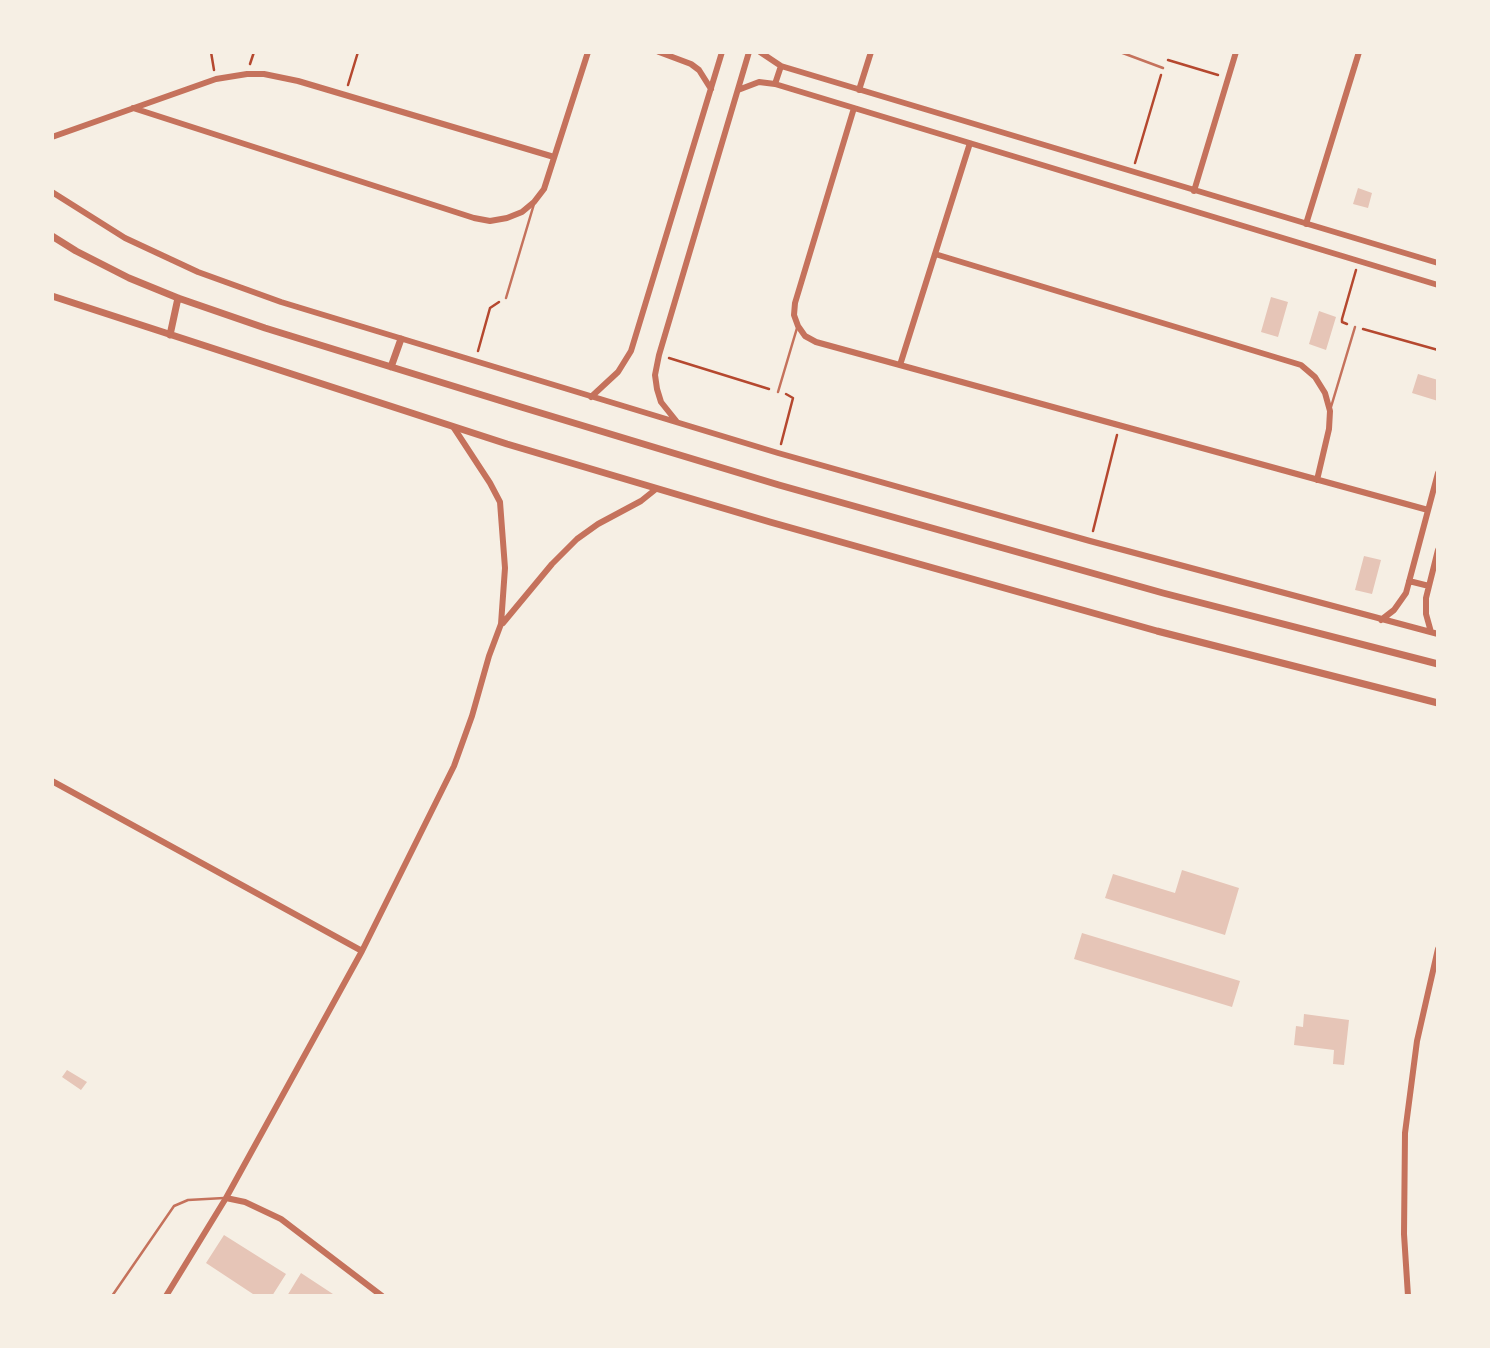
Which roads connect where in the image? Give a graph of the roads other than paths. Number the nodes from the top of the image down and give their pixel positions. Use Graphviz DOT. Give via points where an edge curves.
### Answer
graph roads {
  1 [pos="588,52"];
  2 [pos="659,52"];
  3 [pos="722,52"];
  4 [pos="749,52"];
  5 [pos="760,52"];
  6 [pos="871,52"];
  7 [pos="1120,52"];
  8 [pos="1236,52"];
  9 [pos="1359,52"];
  10 [pos="781,66"];
  11 [pos="1163,68"];
  12 [pos="775,84"];
  13 [pos="711,89"];
  14 [pos="738,90"];
  15 [pos="859,90"];
  16 [pos="133,108"];
  17 [pos="854,108"];
  18 [pos="52,137"];
  19 [pos="970,143"];
  20 [pos="554,157"];
  21 [pos="1194,191"];
  22 [pos="52,192"];
  23 [pos="534,202"];
  24 [pos="1306,224"];
  25 [pos="52,236"];
  26 [pos="935,254"];
  27 [pos="1437,263"];
  28 [pos="1437,285"];
  29 [pos="52,296"];
  30 [pos="178,298"];
  31 [pos="506,298"];
  32 [pos="798,326"];
  33 [pos="1356,327"];
  34 [pos="170,335"];
  35 [pos="401,339"];
  36 [pos="900,365"];
  37 [pos="391,367"];
  38 [pos="778,392"];
  39 [pos="591,397"];
  40 [pos="1330,411"];
  41 [pos="678,423"];
  42 [pos="454,428"];
  43 [pos="1437,473"];
  44 [pos="1317,480"];
  45 [pos="656,489"];
  46 [pos="1428,510"];
  47 [pos="1437,550"];
  48 [pos="1409,581"];
  49 [pos="1429,586"];
  50 [pos="1381,620"];
  51 [pos="501,624"];
  52 [pos="1434,633"];
  53 [pos="1437,664"];
  54 [pos="1437,703"];
  55 [pos="52,781"];
  56 [pos="1437,949"];
  57 [pos="362,951"];
  58 [pos="226,1198"];
  59 [pos="167,1295"];
  60 [pos="112,1296"];
  61 [pos="382,1296"];
  62 [pos="1408,1296"];
  1 -- 20 [label="street"];
  2 -- 13 [label="street" via="691,64"];
  3 -- 13 [label="street"];
  4 -- 14 [label="street"];
  5 -- 10 [label="street"];
  6 -- 15 [label="street"];
  7 -- 11 [label="lane"];
  8 -- 21 [label="street"];
  9 -- 24 [label="street"];
  10 -- 12 [label="street"];
  10 -- 15 [label="street"];
  12 -- 14 [label="street" via="759,82"];
  12 -- 17 [label="street"];
  13 -- 39 [label="street" via="631,351 618,372"];
  14 -- 41 [label="street" via="655,375 661,402"];
  15 -- 21 [label="street"];
  16 -- 18 [label="street"];
  16 -- 20 [label="street" via="216,79 264,74"];
  16 -- 23 [label="street" via="474,218 507,218"];
  17 -- 19 [label="street"];
  17 -- 32 [label="street" via="795,303"];
  19 -- 26 [label="street"];
  19 -- 28 [label="street"];
  20 -- 23 [label="street" via="544,189"];
  21 -- 24 [label="street"];
  22 -- 35 [label="street" via="125,238 198,272"];
  23 -- 31 [label="lane"];
  24 -- 27 [label="street"];
  25 -- 30 [label="street" via="129,278"];
  26 -- 36 [label="street"];
  26 -- 40 [label="street" via="1284,358 1315,377"];
  29 -- 34 [label="street"];
  30 -- 34 [label="street"];
  30 -- 37 [label="street"];
  32 -- 36 [label="street" via="816,342"];
  32 -- 38 [label="lane"];
  33 -- 40 [label="lane"];
  34 -- 42 [label="street"];
  35 -- 37 [label="street"];
  35 -- 39 [label="street"];
  36 -- 44 [label="street"];
  37 -- 53 [label="street" via="779,485"];
  39 -- 41 [label="street"];
  40 -- 44 [label="street"];
  41 -- 50 [label="street"];
  42 -- 45 [label="street"];
  42 -- 51 [label="street" via="500,502 506,568"];
  43 -- 46 [label="street"];
  44 -- 46 [label="street"];
  45 -- 51 [label="street" via="578,539"];
  45 -- 54 [label="street" via="1157,631"];
  46 -- 48 [label="street"];
  47 -- 49 [label="street"];
  48 -- 49 [label="street"];
  48 -- 50 [label="street" via="1403,600"];
  49 -- 52 [label="street" via="1426,614"];
  50 -- 52 [label="street"];
  51 -- 57 [label="street" via="454,766"];
  55 -- 57 [label="street"];
  56 -- 62 [label="street" via="1416,1041 1405,1133"];
  57 -- 58 [label="street"];
  58 -- 59 [label="street"];
  58 -- 60 [label="lane" via="188,1200 174,1206"];
  58 -- 61 [label="street" via="281,1219"];
}
